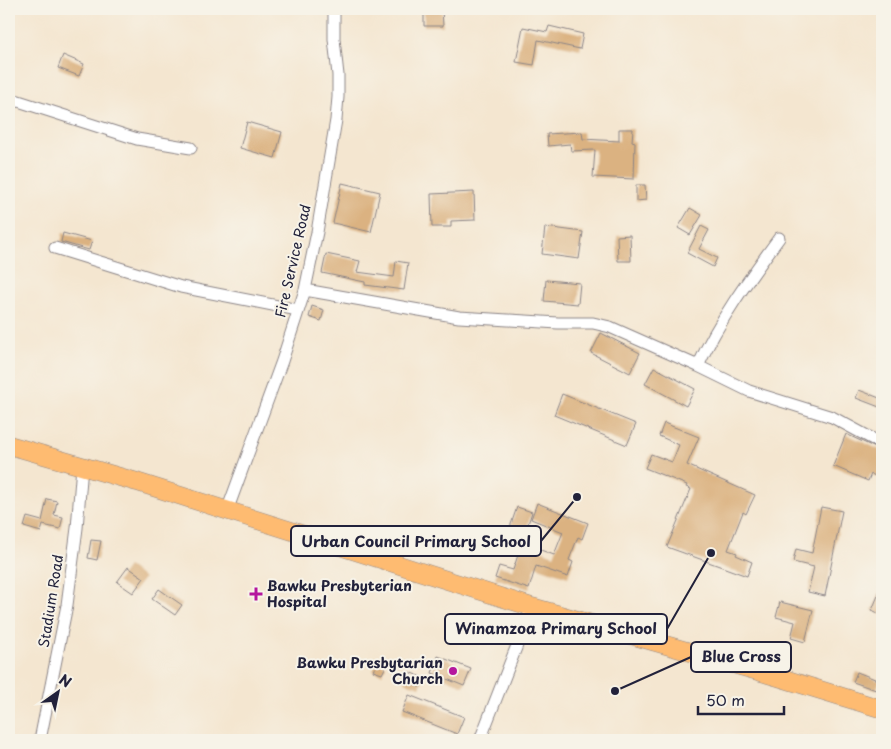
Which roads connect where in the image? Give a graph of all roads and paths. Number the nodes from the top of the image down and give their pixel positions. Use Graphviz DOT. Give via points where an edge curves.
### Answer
graph roads {
  1 [pos="334,9"];
  2 [pos="9,98"];
  3 [pos="191,148"];
  4 [pos="779,238"];
  5 [pos="54,248"];
  6 [pos="305,290"];
  7 [pos="298,310"];
  8 [pos="698,366"];
  9 [pos="882,444"];
  10 [pos="9,445"];
  11 [pos="82,466"];
  12 [pos="227,511"];
  13 [pos="532,607"];
  14 [pos="882,709"];
  15 [pos="40,740"];
  16 [pos="480,740"];
  1 -- 6 [label="street, Fire Service Road" via="338,75 336,120"];
  2 -- 3 [label="street" via="137,139"];
  4 -- 8 [label="street" via="734,300"];
  5 -- 7 [label="street" via="181,287"];
  6 -- 7 [label="street, Fire Service Road"];
  6 -- 8 [label="street" via="459,317 602,325"];
  7 -- 12 [label="street, Fire Service Road"];
  8 -- 9 [label="street" via="756,394 832,417"];
  10 -- 11 [label="highway"];
  11 -- 12 [label="highway"];
  11 -- 15 [label="street, Stadium Road" via="67,605"];
  12 -- 13 [label="highway"];
  13 -- 14 [label="highway"];
  13 -- 16 [label="street"];
}
